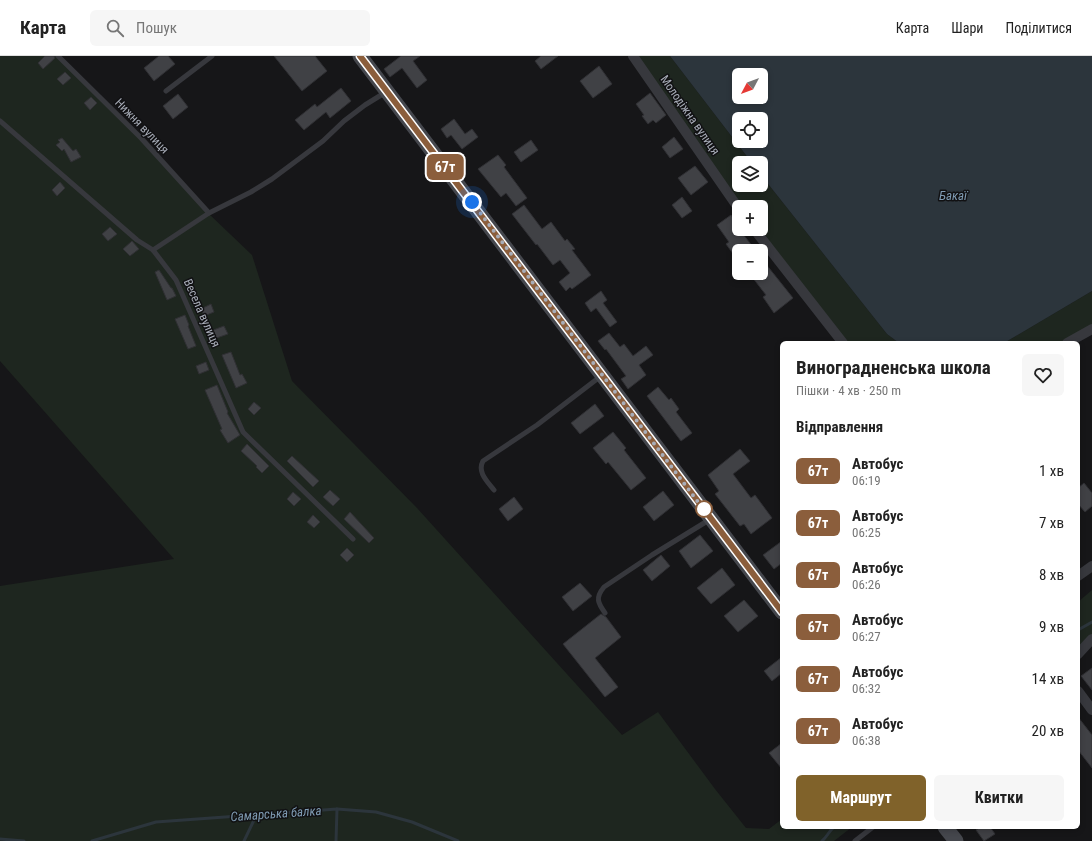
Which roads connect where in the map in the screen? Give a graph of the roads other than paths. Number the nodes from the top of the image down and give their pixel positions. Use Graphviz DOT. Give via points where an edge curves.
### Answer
graph roads {
  1 [pos="58,56"];
  2 [pos="212,56"];
  3 [pos="360,56"];
  4 [pos="633,56"];
  5 [pos="166,90"];
  6 [pos="388,91"];
  7 [pos="0,121"];
  8 [pos="733,200"];
  9 [pos="208,213"];
  10 [pos="759,236"];
  11 [pos="153,250"];
  12 [pos="1092,329"];
  13 [pos="841,341"];
  14 [pos="1071,341"];
  15 [pos="602,375"];
  16 [pos="494,490"];
  17 [pos="712,519"];
  18 [pos="353,539"];
  19 [pos="1092,566"];
  20 [pos="1080,575"];
  21 [pos="780,609"];
  22 [pos="605,613"];
  23 [pos="1092,639"];
  24 [pos="1080,652"];
  25 [pos="1080,695"];
  26 [pos="1092,710"];
  27 [pos="870,829"];
  28 [pos="947,829"];
  29 [pos="855,841"];
  30 [pos="956,841"];
  1 -- 9 [label="lane, Нижня вулиця" via="141,138"];
  2 -- 5 [label="lane"];
  3 -- 6 [label="street"];
  4 -- 8 [label="street, Молодіжна вулиця"];
  6 -- 9 [label="lane" via="364,105 323,141 272,179"];
  6 -- 15 [label="street"];
  7 -- 11 [label="lane, Весела вулиця" via="137,240"];
  9 -- 11 [label="lane"];
  10 -- 13 [label="street"];
  11 -- 18 [label="lane, Весела вулиця" via="176,280 243,432"];
  12 -- 14 [label="street"];
  15 -- 16 [label="lane" via="537,425 483,461 481,470"];
  15 -- 17 [label="street"];
  17 -- 21 [label="street"];
  17 -- 22 [label="lane" via="604,587 600,592 599,604"];
  19 -- 20 [label="street"];
  23 -- 24 [label="street"];
  25 -- 26 [label="street"];
  27 -- 29 [label="lane"];
  28 -- 30 [label="street"];
}
